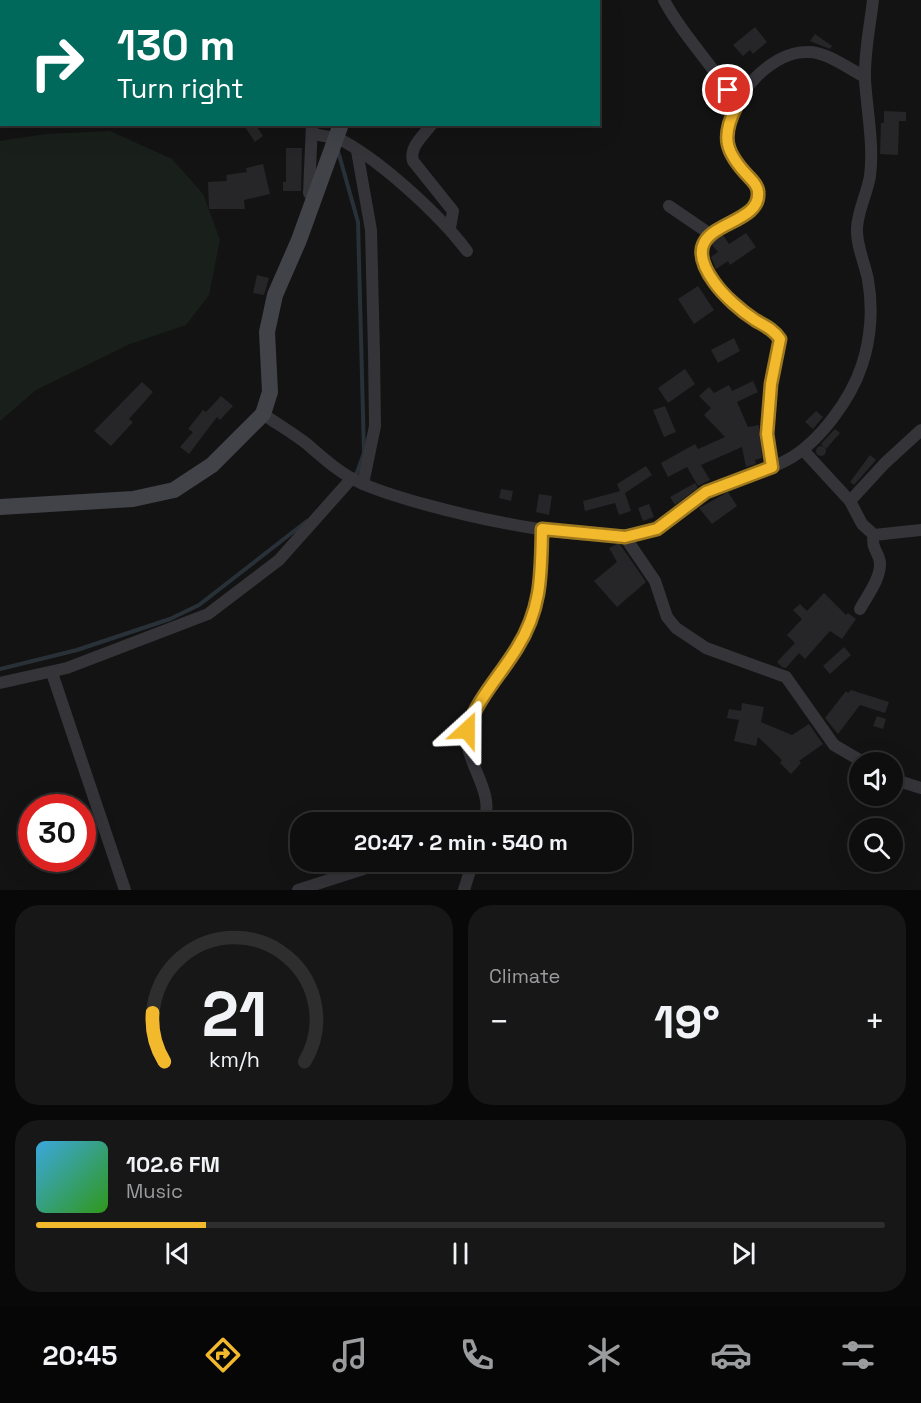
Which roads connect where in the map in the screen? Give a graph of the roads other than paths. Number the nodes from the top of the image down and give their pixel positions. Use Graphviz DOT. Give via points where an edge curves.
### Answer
graph roads {
  1 [pos="664,0"];
  2 [pos="873,0"];
  3 [pos="865,77"];
  4 [pos="736,107"];
  5 [pos="430,126"];
  6 [pos="313,129"];
  7 [pos="338,131"];
  8 [pos="357,151"];
  9 [pos="313,200"];
  10 [pos="669,206"];
  11 [pos="450,228"];
  12 [pos="710,234"];
  13 [pos="467,251"];
  14 [pos="262,414"];
  15 [pos="921,430"];
  16 [pos="803,450"];
  17 [pos="772,467"];
  18 [pos="357,481"];
  19 [pos="850,501"];
  20 [pos="0,507"];
  21 [pos="542,529"];
  22 [pos="921,530"];
  23 [pos="874,535"];
  24 [pos="625,537"];
  25 [pos="860,609"];
  26 [pos="52,673"];
  27 [pos="0,683"];
  28 [pos="849,754"];
  29 [pos="903,782"];
  30 [pos="921,788"];
  31 [pos="487,812"];
  32 [pos="354,872"];
  33 [pos="470,872"];
  34 [pos="125,890"];
  35 [pos="298,890"];
  36 [pos="464,890"];
  1 -- 4 [label="street" via="689,40 708,59"];
  2 -- 3 [label="street"];
  3 -- 4 [label="street" via="815,53 795,54 766,68"];
  3 -- 16 [label="street" via="870,175 857,239 871,311 867,347 847,395"];
  4 -- 12 [label="street" via="727,128 728,146 757,187 758,195 749,211"];
  5 -- 11 [label="street" via="411,154 413,162 453,211"];
  6 -- 7 [label="street"];
  6 -- 9 [label="street" via="309,185"];
  7 -- 8 [label="street"];
  7 -- 9 [label="street"];
  8 -- 11 [label="street"];
  8 -- 18 [label="street" via="370,230 375,426"];
  9 -- 14 [label="street" via="275,295 267,332 270,392"];
  10 -- 12 [label="street"];
  11 -- 13 [label="street"];
  12 -- 17 [label="street" via="702,254 714,282 780,339 767,434"];
  14 -- 18 [label="street"];
  14 -- 20 [label="street" via="212,465 174,490 133,499"];
  15 -- 19 [label="street"];
  16 -- 17 [label="street"];
  16 -- 19 [label="street"];
  17 -- 24 [label="street" via="706,492 657,529"];
  18 -- 21 [label="street" via="456,513"];
  18 -- 26 [label="street" via="279,560 208,614"];
  19 -- 23 [label="street" via="862,524"];
  21 -- 24 [label="street"];
  21 -- 31 [label="street" via="540,591 535,614 518,647 474,709 467,730 467,743"];
  22 -- 23 [label="street"];
  23 -- 25 [label="street" via="879,571"];
  24 -- 28 [label="street" via="655,581 667,617 676,628 706,648 786,677 834,745"];
  26 -- 27 [label="street"];
  26 -- 34 [label="street"];
  29 -- 30 [label="street"];
  32 -- 35 [label="street"];
  33 -- 36 [label="street"];
}
